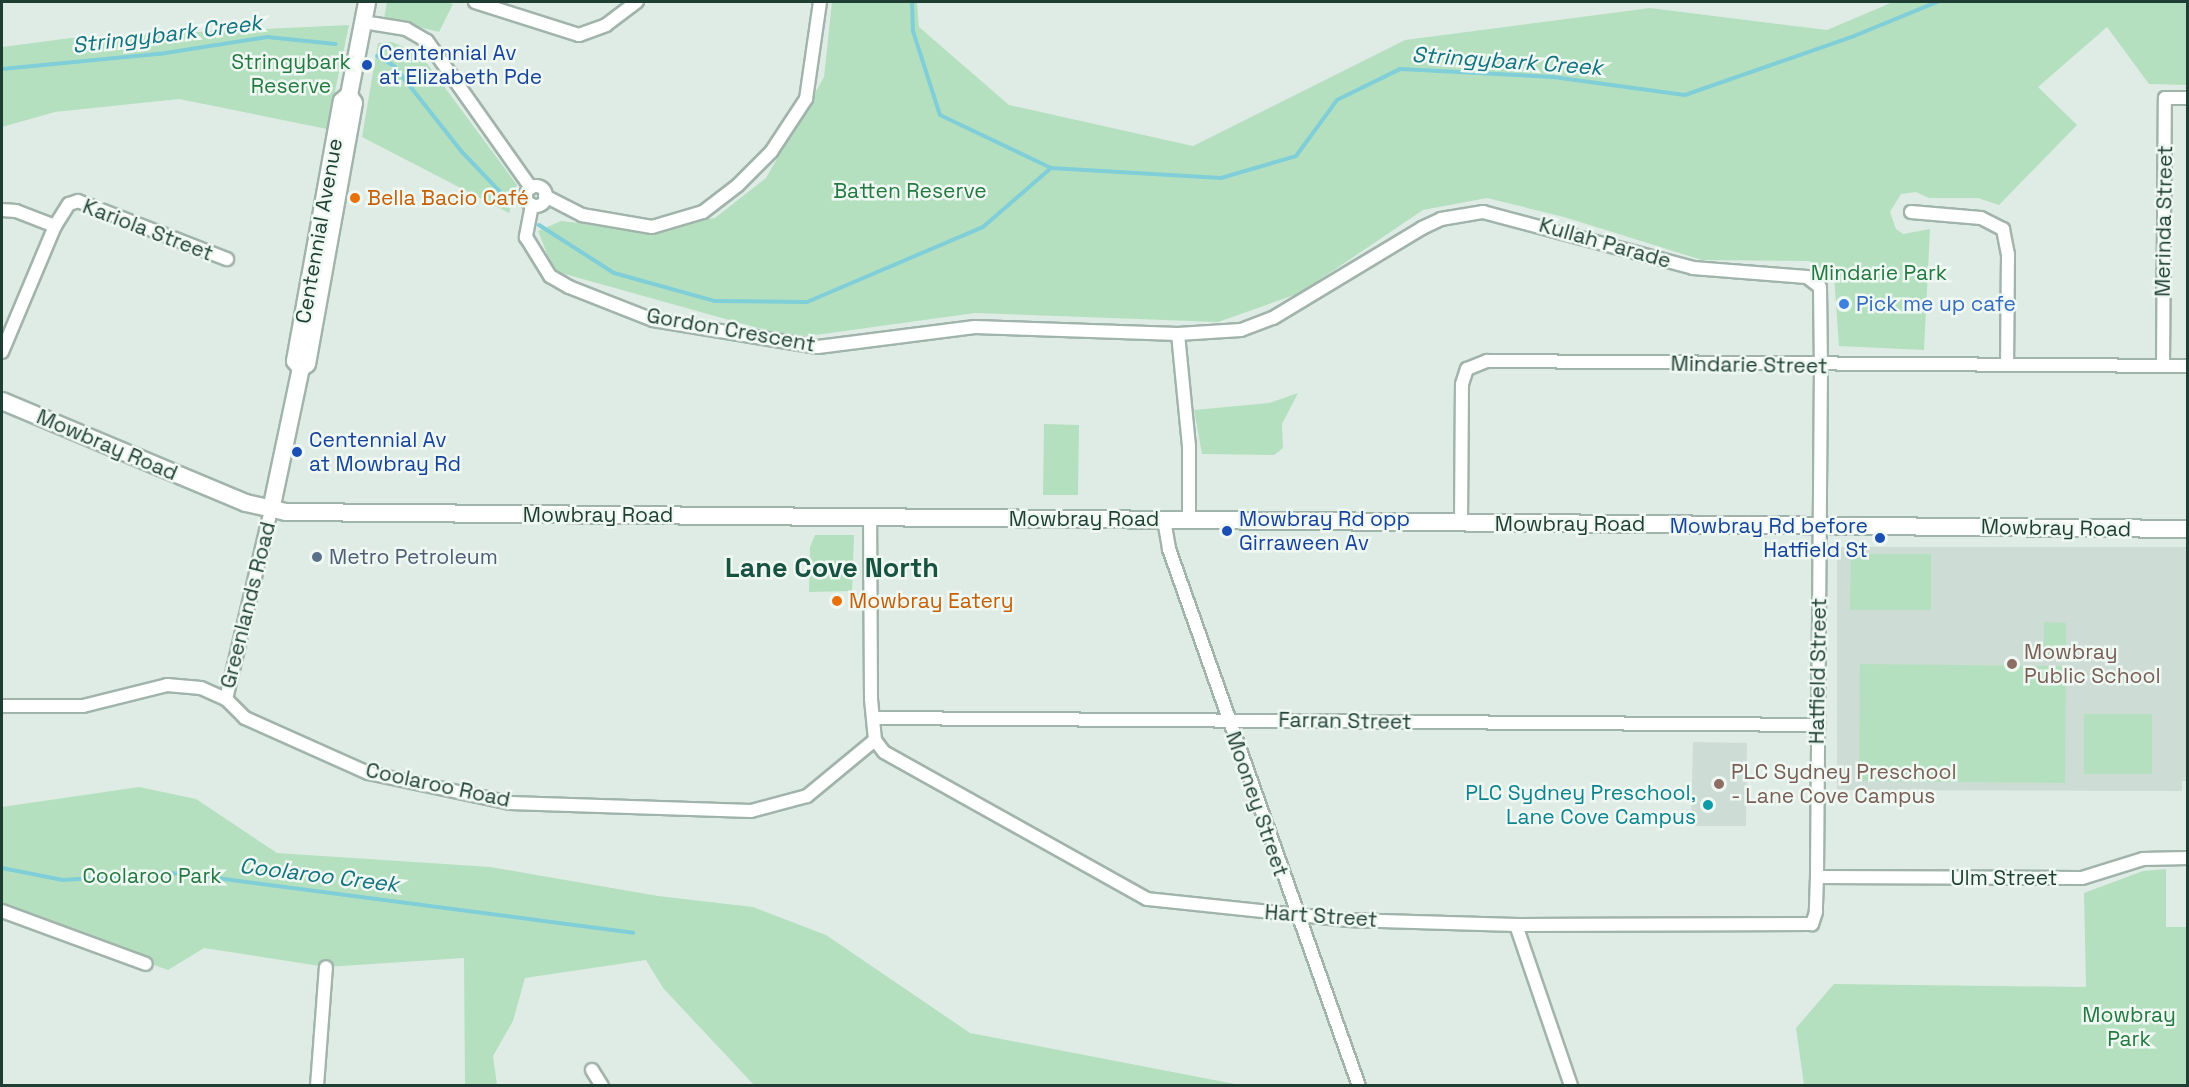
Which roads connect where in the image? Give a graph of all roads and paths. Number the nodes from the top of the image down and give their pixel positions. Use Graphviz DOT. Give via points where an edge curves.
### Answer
graph roads {
  1 [pos="367,2"];
  2 [pos="475,2"];
  3 [pos="638,2"];
  4 [pos="820,2"];
  5 [pos="363,22"];
  6 [pos="2187,98"];
  7 [pos="531,188"];
  8 [pos="545,196"];
  9 [pos="532,205"];
  10 [pos="2,210"];
  11 [pos="1911,212"];
  12 [pos="55,226"];
  13 [pos="226,260"];
  14 [pos="1178,334"];
  15 [pos="2,352"];
  16 [pos="1821,365"];
  17 [pos="2007,365"];
  18 [pos="2163,366"];
  19 [pos="2187,366"];
  20 [pos="2,401"];
  21 [pos="271,510"];
  22 [pos="870,518"];
  23 [pos="1164,520"];
  24 [pos="1189,520"];
  25 [pos="1461,523"];
  26 [pos="1821,526"];
  27 [pos="2187,529"];
  28 [pos="226,699"];
  29 [pos="2,706"];
  30 [pos="873,718"];
  31 [pos="1228,720"];
  32 [pos="1818,725"];
  33 [pos="875,740"];
  34 [pos="2187,858"];
  35 [pos="1817,877"];
  36 [pos="2,911"];
  37 [pos="1296,916"];
  38 [pos="1812,924"];
  39 [pos="1516,925"];
  40 [pos="146,964"];
  41 [pos="326,967"];
  42 [pos="592,1070"];
  43 [pos="317,1086"];
  44 [pos="602,1086"];
  45 [pos="1359,1086"];
  46 [pos="1571,1086"];
  1 -- 5 [label="main road, Centennial Avenue"];
  2 -- 3 [label="street" via="579,35 606,26"];
  4 -- 8 [label="street" via="806,99 771,152 710,207 652,227 582,215"];
  5 -- 7 [label="street" via="406,28 427,42"];
  5 -- 21 [label="main road, Centennial Avenue" via="349,95 354,103 307,364 301,368"];
  6 -- 18 [label="street, Merinda Street" via="2165,98"];
  7 -- 8 [label="street" via="540,188"];
  7 -- 9 [label="street" via="526,197"];
  8 -- 9 [label="street" via="541,204"];
  9 -- 14 [label="street, Gordon Crescent" via="526,220 526,237 550,276 653,320 818,347 975,327"];
  10 -- 12 [label="street" via="16,211"];
  11 -- 17 [label="street" via="1981,218 2003,229 2008,254"];
  12 -- 13 [label="street, Kariola Street" via="69,204 78,201"];
  12 -- 15 [label="street"];
  14 -- 16 [label="street, Kullah Parade" via="1241,330 1273,318 1422,228 1441,219 1483,212 1693,268 1807,277 1820,286"];
  14 -- 24 [label="street" via="1190,446"];
  16 -- 17 [label="street, Mindarie Street"];
  16 -- 25 [label="street, Mindarie Street" via="1487,361 1467,369 1462,384"];
  16 -- 26 [label="street, Kullah Parade"];
  17 -- 18 [label="street, Mindarie Street"];
  18 -- 19 [label="street, Mindarie Street"];
  20 -- 21 [label="main road, Mowbray Road"];
  21 -- 22 [label="main road, Mowbray Road"];
  21 -- 28 [label="street, Greenlands Road"];
  22 -- 23 [label="main road, Mowbray Road"];
  22 -- 30 [label="street"];
  23 -- 24 [label="main road, Mowbray Road"];
  23 -- 31 [label="street, Mooney Street" via="1168,549"];
  24 -- 25 [label="main road, Mowbray Road"];
  25 -- 26 [label="main road, Mowbray Road"];
  26 -- 27 [label="main road, Mowbray Road"];
  26 -- 32 [label="street, Hatfield Street"];
  28 -- 29 [label="street, Coolaroo Road" via="201,688 167,685 83,706"];
  28 -- 33 [label="street, Coolaroo Road" via="245,718 368,773 510,803 751,811 807,796"];
  30 -- 31 [label="street, Farran Street"];
  30 -- 33 [label="street"];
  31 -- 32 [label="street, Farran Street"];
  31 -- 37 [label="street, Mooney Street"];
  32 -- 35 [label="street, Hatfield Street"];
  33 -- 37 [label="street, Hart Street" via="884,752 907,766 1147,899"];
  34 -- 35 [label="street, Ulm Street" via="2143,859 2082,878"];
  35 -- 38 [label="street, Hatfield Street"];
  36 -- 40 [label="street"];
  37 -- 39 [label="street, Hart Street"];
  37 -- 45 [label="street, Mooney Street"];
  38 -- 39 [label="street, Hart Street"];
  39 -- 46 [label="street"];
  41 -- 43 [label="street"];
  42 -- 44 [label="street"];
}
